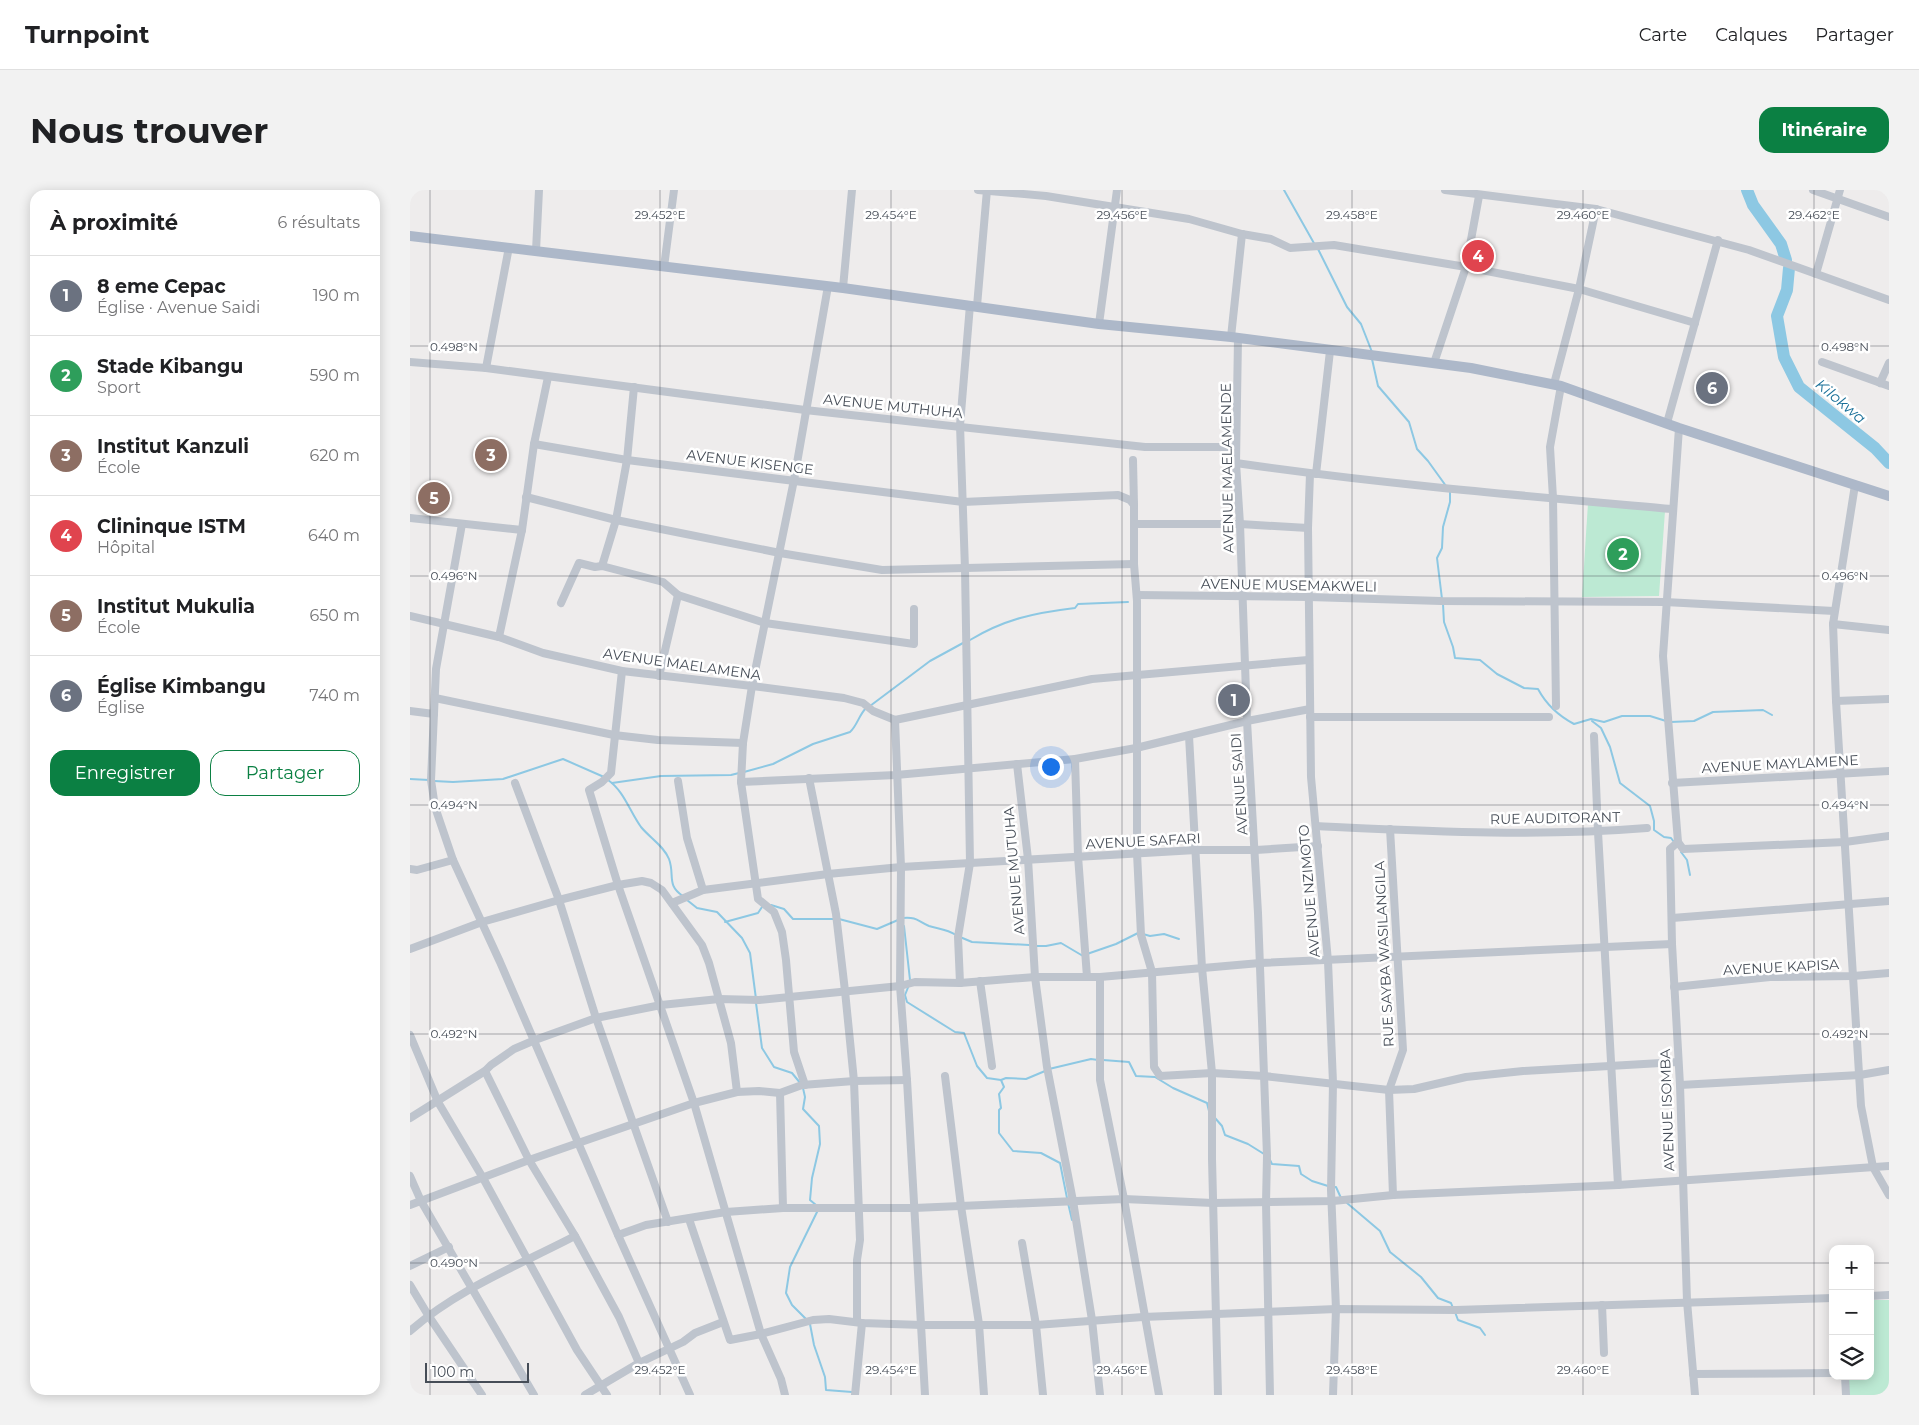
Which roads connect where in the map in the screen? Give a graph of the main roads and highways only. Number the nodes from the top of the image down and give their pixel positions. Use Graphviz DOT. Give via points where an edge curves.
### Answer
graph roads {
  1 [pos="410,236"];
  2 [pos="1889,496"];
  1 -- 2 [label="main road" via="828,286 1099,324 1434,363 1558,385"];
}
